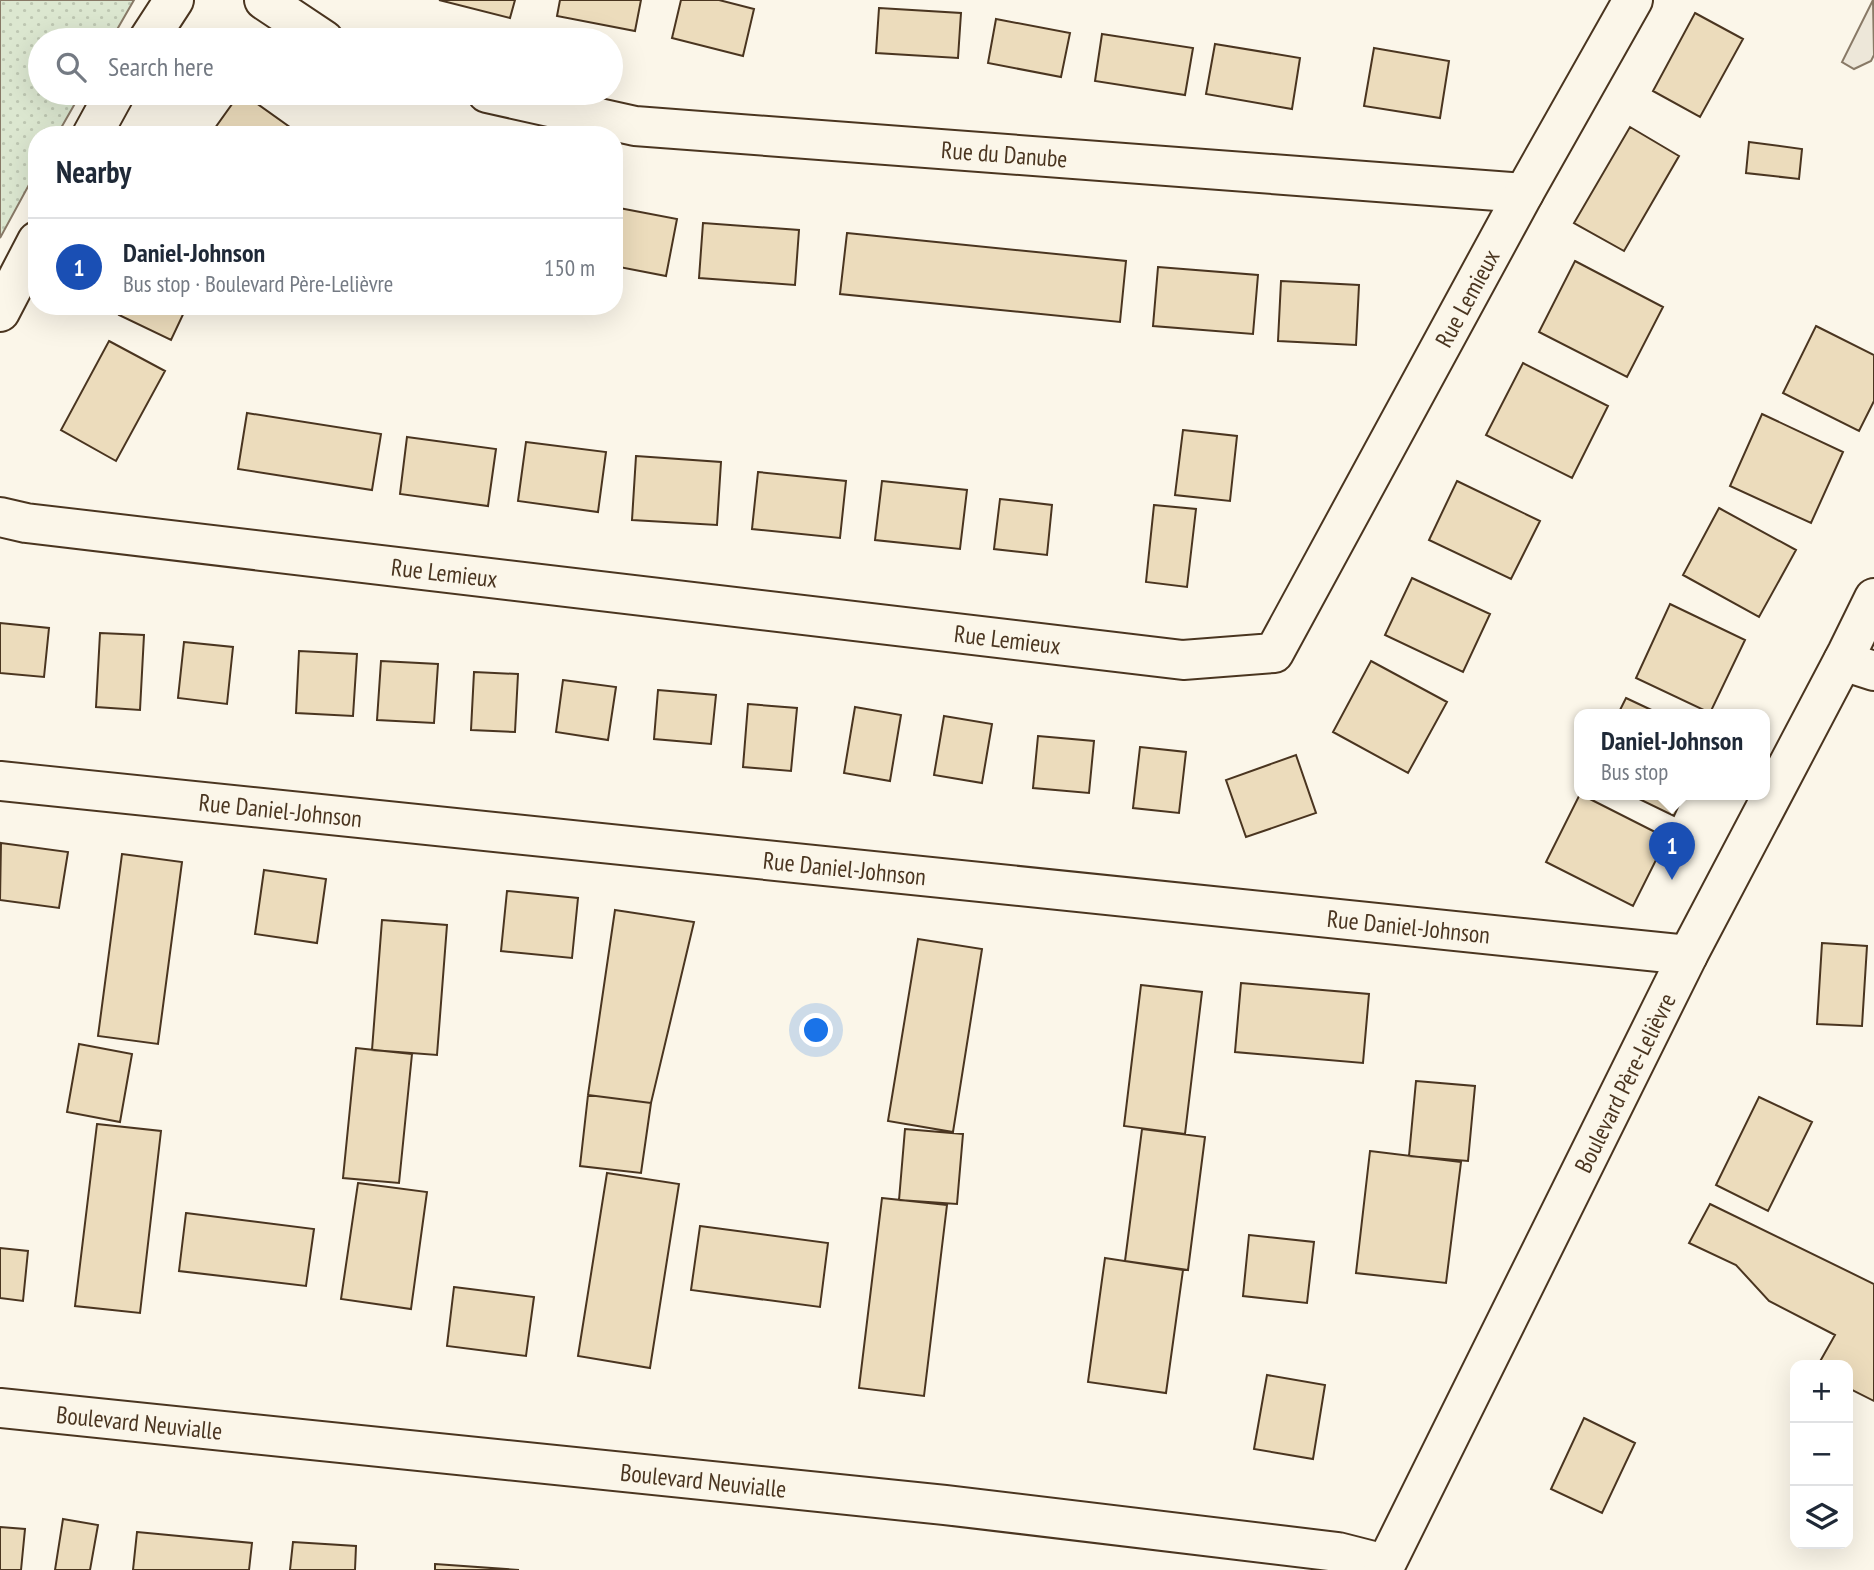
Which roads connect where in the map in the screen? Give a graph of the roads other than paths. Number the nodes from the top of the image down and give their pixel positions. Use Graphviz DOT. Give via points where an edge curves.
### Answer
graph roads {
  1 [pos="173,0"];
  2 [pos="264,0"];
  3 [pos="1633,0"];
  4 [pos="156,28"];
  5 [pos="306,28"];
  6 [pos="108,105"];
  7 [pos="541,105"];
  8 [pos="97,126"];
  9 [pos="1524,193"];
  10 [pos="28,258"];
  11 [pos="0,312"];
  12 [pos="0,517"];
  13 [pos="1874,598"];
  14 [pos="1858,666"];
  15 [pos="0,781"];
  16 [pos="1688,955"];
  17 [pos="0,1408"];
  18 [pos="1391,1568"];
  1 -- 4 [label="street"];
  2 -- 5 [label="street"];
  3 -- 9 [label="street, Rue Lemieux"];
  6 -- 8 [label="street"];
  7 -- 9 [label="street, Rue du Danube" via="635,126"];
  9 -- 12 [label="street, Rue Lemieux" via="1274,653 1184,660"];
  10 -- 11 [label="street"];
  13 -- 14 [label="street, Boulevard Père-Lelièvre"];
  14 -- 16 [label="street, Boulevard Père-Lelièvre"];
  15 -- 16 [label="street, Rue Daniel-Johnson"];
  16 -- 18 [label="street, Boulevard Père-Lelièvre"];
  17 -- 18 [label="street, Boulevard Neuvialle" via="945,1505 1338,1552"];
}
